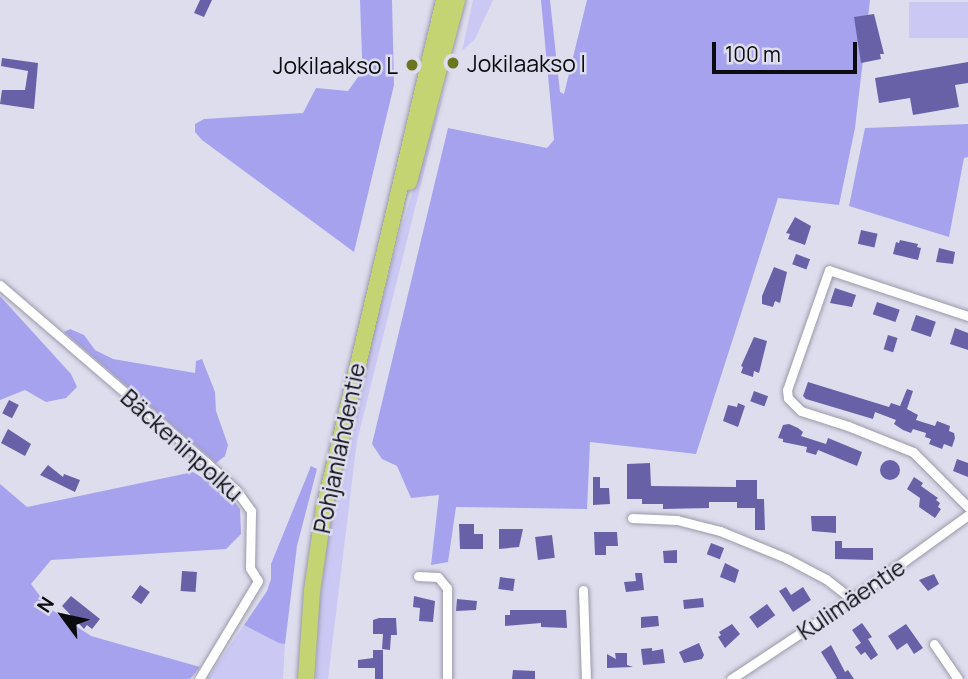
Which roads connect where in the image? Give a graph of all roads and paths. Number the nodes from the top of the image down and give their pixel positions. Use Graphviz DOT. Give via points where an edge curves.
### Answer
graph roads {
  1 [pos="444,0"];
  2 [pos="457,0"];
  3 [pos="390,234"];
  4 [pos="0,285"];
  5 [pos="968,316"];
  6 [pos="968,507"];
  7 [pos="968,515"];
  8 [pos="632,518"];
  9 [pos="418,576"];
  10 [pos="583,590"];
  11 [pos="852,600"];
  12 [pos="934,644"];
  13 [pos="307,675"];
  14 [pos="199,679"];
  15 [pos="447,679"];
  16 [pos="586,679"];
  17 [pos="731,679"];
  18 [pos="958,679"];
  1 -- 3 [label="highway, Pohjanlahdentie"];
  2 -- 3 [label="highway, Pohjanlahdentie" via="416,160"];
  3 -- 13 [label="highway, Pohjanlahdentie" via="324,509"];
  4 -- 14 [label="street, Bäckeninpolku" via="206,462 251,511 250,569 258,581"];
  5 -- 6 [label="street" via="829,270 788,398 801,411 913,452"];
  7 -- 11 [label="street, Kulimäentie"];
  8 -- 11 [label="street" via="677,520 720,531 807,568"];
  9 -- 15 [label="street" via="438,577 447,587"];
  10 -- 16 [label="street"];
  11 -- 17 [label="street, Kulimäentie"];
  12 -- 18 [label="street"];
}
